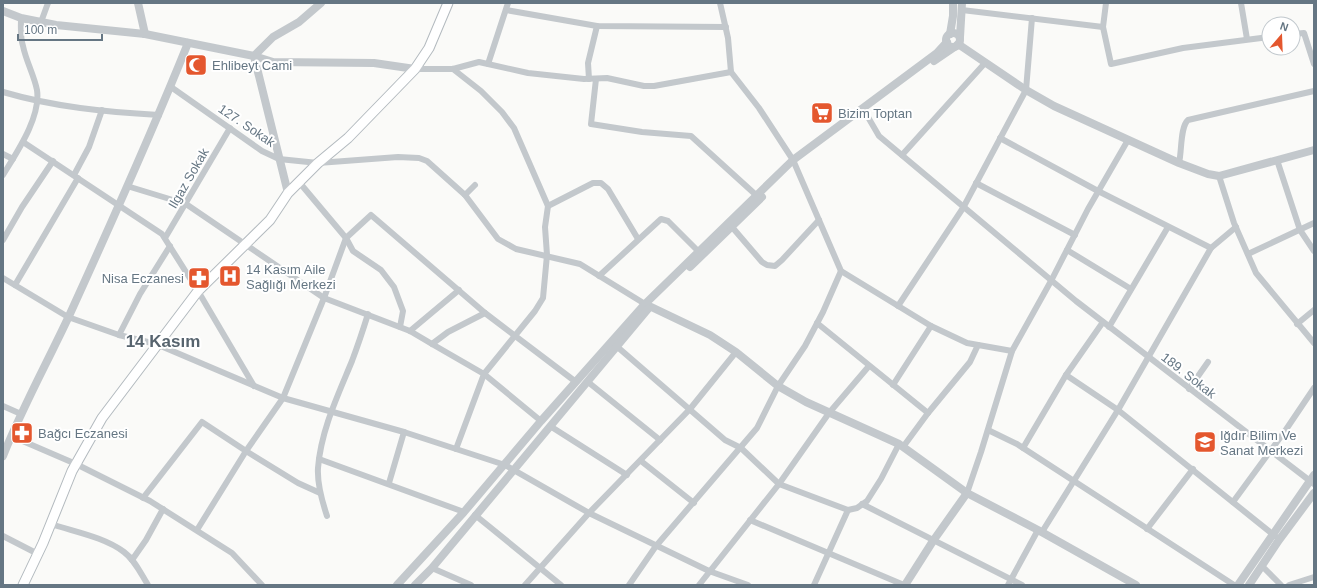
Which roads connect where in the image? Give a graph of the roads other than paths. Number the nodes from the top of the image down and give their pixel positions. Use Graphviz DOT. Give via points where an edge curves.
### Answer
graph roads {
  1 [pos="48,3"];
  2 [pos="138,3"];
  3 [pos="320,3"];
  4 [pos="448,3"];
  5 [pos="508,3"];
  6 [pos="720,3"];
  7 [pos="953,3"];
  8 [pos="1106,3"];
  9 [pos="1241,3"];
  10 [pos="962,6"];
  11 [pos="506,10"];
  12 [pos="3,11"];
  13 [pos="21,18"];
  14 [pos="1032,18"];
  15 [pos="41,22"];
  16 [pos="597,26"];
  17 [pos="726,27"];
  18 [pos="1103,27"];
  19 [pos="1301,33"];
  20 [pos="145,34"];
  21 [pos="950,34"];
  22 [pos="1261,38"];
  23 [pos="1247,39"];
  24 [pos="947,42"];
  25 [pos="958,42"];
  26 [pos="188,43"];
  27 [pos="254,56"];
  28 [pos="985,63"];
  29 [pos="488,64"];
  30 [pos="1314,64"];
  31 [pos="452,68"];
  32 [pos="415,69"];
  33 [pos="731,72"];
  34 [pos="589,79"];
  35 [pos="596,79"];
  36 [pos="171,87"];
  37 [pos="1026,90"];
  38 [pos="1314,91"];
  39 [pos="3,92"];
  40 [pos="38,101"];
  41 [pos="102,110"];
  42 [pos="865,112"];
  43 [pos="159,115"];
  44 [pos="230,128"];
  45 [pos="1000,138"];
  46 [pos="1128,140"];
  47 [pos="23,142"];
  48 [pos="1314,150"];
  49 [pos="3,154"];
  50 [pos="902,155"];
  51 [pos="13,159"];
  52 [pos="279,159"];
  53 [pos="1277,160"];
  54 [pos="53,161"];
  55 [pos="794,162"];
  56 [pos="318,163"];
  57 [pos="1179,163"];
  58 [pos="3,175"];
  59 [pos="76,176"];
  60 [pos="1219,176"];
  61 [pos="299,182"];
  62 [pos="976,183"];
  63 [pos="475,185"];
  64 [pos="127,186"];
  65 [pos="1098,191"];
  66 [pos="288,193"];
  67 [pos="465,195"];
  68 [pos="756,196"];
  69 [pos="186,204"];
  70 [pos="118,206"];
  71 [pos="548,206"];
  72 [pos="963,208"];
  73 [pos="819,220"];
  74 [pos="1314,223"];
  75 [pos="732,227"];
  76 [pos="1168,227"];
  77 [pos="1236,227"];
  78 [pos="1300,230"];
  79 [pos="1074,235"];
  80 [pos="165,238"];
  81 [pos="346,238"];
  82 [pos="638,239"];
  83 [pos="3,240"];
  84 [pos="246,244"];
  85 [pos="170,246"];
  86 [pos="1211,248"];
  87 [pos="1067,250"];
  88 [pos="1314,251"];
  89 [pos="699,252"];
  90 [pos="1248,254"];
  91 [pos="547,255"];
  92 [pos="841,271"];
  93 [pos="599,276"];
  94 [pos="3,278"];
  95 [pos="1051,281"];
  96 [pos="15,285"];
  97 [pos="1131,289"];
  98 [pos="459,290"];
  99 [pos="198,291"];
  100 [pos="324,298"];
  101 [pos="648,305"];
  102 [pos="898,306"];
  103 [pos="1314,310"];
  104 [pos="485,313"];
  105 [pos="368,314"];
  106 [pos="68,317"];
  107 [pos="1103,322"];
  108 [pos="817,323"];
  109 [pos="1297,324"];
  110 [pos="931,326"];
  111 [pos="400,327"];
  112 [pos="1109,327"];
  113 [pos="410,331"];
  114 [pos="119,335"];
  115 [pos="515,336"];
  116 [pos="1314,343"];
  117 [pos="156,344"];
  118 [pos="432,344"];
  119 [pos="614,344"];
  120 [pos="978,345"];
  121 [pos="1012,351"];
  122 [pos="736,352"];
  123 [pos="1149,358"];
  124 [pos="1208,362"];
  125 [pos="869,366"];
  126 [pos="484,374"];
  127 [pos="1066,375"];
  128 [pos="576,382"];
  129 [pos="588,382"];
  130 [pos="894,385"];
  131 [pos="254,386"];
  132 [pos="778,386"];
  133 [pos="1314,388"];
  134 [pos="1189,389"];
  135 [pos="283,398"];
  136 [pos="3,406"];
  137 [pos="690,409"];
  138 [pos="330,410"];
  139 [pos="1118,410"];
  140 [pos="829,413"];
  141 [pos="928,413"];
  142 [pos="21,414"];
  143 [pos="541,421"];
  144 [pos="550,426"];
  145 [pos="988,430"];
  146 [pos="404,432"];
  147 [pos="11,436"];
  148 [pos="660,440"];
  149 [pos="901,446"];
  150 [pos="742,448"];
  151 [pos="1023,448"];
  152 [pos="456,449"];
  153 [pos="246,451"];
  154 [pos="1270,452"];
  155 [pos="3,456"];
  156 [pos="319,459"];
  157 [pos="641,460"];
  158 [pos="76,464"];
  159 [pos="505,465"];
  160 [pos="513,469"];
  161 [pos="1193,470"];
  162 [pos="627,475"];
  163 [pos="1313,480"];
  164 [pos="1074,481"];
  165 [pos="388,483"];
  166 [pos="779,484"];
  167 [pos="320,493"];
  168 [pos="967,493"];
  169 [pos="1313,495"];
  170 [pos="143,498"];
  171 [pos="1233,502"];
  172 [pos="694,503"];
  173 [pos="862,504"];
  174 [pos="163,509"];
  175 [pos="848,510"];
  176 [pos="464,512"];
  177 [pos="589,513"];
  178 [pos="476,515"];
  179 [pos="328,516"];
  180 [pos="750,520"];
  181 [pos="51,524"];
  182 [pos="1147,529"];
  183 [pos="197,530"];
  184 [pos="1040,531"];
  185 [pos="3,536"];
  186 [pos="1276,537"];
  187 [pos="933,541"];
  188 [pos="656,546"];
  189 [pos="827,553"];
  190 [pos="38,554"];
  191 [pos="132,560"];
  192 [pos="1262,566"];
  193 [pos="432,568"];
  194 [pos="539,569"];
  195 [pos="709,571"];
  196 [pos="1314,577"];
  197 [pos="1009,582"];
  198 [pos="1132,584"];
  199 [pos="23,585"];
  200 [pos="148,585"];
  201 [pos="262,585"];
  202 [pos="397,585"];
  203 [pos="415,585"];
  204 [pos="471,585"];
  205 [pos="526,585"];
  206 [pos="561,585"];
  207 [pos="629,585"];
  208 [pos="699,585"];
  209 [pos="748,585"];
  210 [pos="814,585"];
  211 [pos="905,585"];
  212 [pos="1022,585"];
  213 [pos="1234,585"];
  214 [pos="1238,585"];
  215 [pos="1249,585"];
  216 [pos="1281,585"];
  217 [pos="1289,585"];
  1 -- 15 [label="street"];
  2 -- 20 [label="street"];
  3 -- 27 [label="street" via="299,22 273,37"];
  4 -- 32 [label="main road" via="429,48"];
  5 -- 11 [label="street"];
  6 -- 17 [label="street"];
  7 -- 21 [label="street"];
  8 -- 18 [label="street"];
  9 -- 23 [label="street"];
  10 -- 14 [label="street"];
  10 -- 25 [label="street"];
  11 -- 16 [label="street"];
  11 -- 29 [label="street"];
  12 -- 13 [label="street"];
  13 -- 15 [label="street"];
  13 -- 40 [label="street" via="22,45 37,90"];
  14 -- 18 [label="street"];
  14 -- 37 [label="street"];
  15 -- 20 [label="street"];
  16 -- 17 [label="street"];
  16 -- 34 [label="street" via="588,63"];
  17 -- 33 [label="street"];
  18 -- 23 [label="street" via="1111,64 1183,48"];
  19 -- 30 [label="street" via="1304,33"];
  20 -- 26 [label="street"];
  21 -- 24 [label="street" via="946,38"];
  21 -- 25 [label="street" via="956,33"];
  22 -- 23 [label="street"];
  24 -- 25 [label="street" via="950,46"];
  24 -- 55 [label="street" via="937,53"];
  25 -- 28 [label="street"];
  25 -- 42 [label="street"];
  26 -- 27 [label="street"];
  26 -- 36 [label="street"];
  27 -- 32 [label="street" via="273,62 374,63"];
  27 -- 52 [label="street"];
  28 -- 37 [label="street"];
  28 -- 50 [label="street"];
  29 -- 31 [label="street" via="479,62"];
  29 -- 34 [label="street" via="528,73"];
  31 -- 32 [label="street"];
  31 -- 71 [label="street" via="481,91 514,128"];
  32 -- 56 [label="main road" via="348,138"];
  33 -- 35 [label="street" via="654,86 607,78"];
  33 -- 55 [label="street" via="759,108"];
  34 -- 35 [label="street"];
  35 -- 68 [label="street" via="591,124 692,136"];
  36 -- 43 [label="street"];
  36 -- 44 [label="street, 127. Sokak"];
  37 -- 45 [label="street"];
  37 -- 46 [label="street" via="1054,106"];
  38 -- 57 [label="street" via="1188,120 1182,128 1182,152"];
  39 -- 40 [label="street"];
  40 -- 41 [label="street"];
  40 -- 47 [label="street"];
  41 -- 43 [label="street"];
  41 -- 59 [label="street"];
  42 -- 50 [label="street, 189. Sokak" via="879,136"];
  42 -- 55 [label="street"];
  43 -- 64 [label="street"];
  44 -- 52 [label="street, 127. Sokak" via="262,151"];
  44 -- 69 [label="street, Ilgaz Sokak"];
  45 -- 62 [label="street"];
  45 -- 65 [label="street"];
  46 -- 57 [label="street"];
  46 -- 65 [label="street"];
  47 -- 51 [label="street"];
  47 -- 54 [label="street"];
  48 -- 53 [label="street"];
  49 -- 51 [label="street"];
  50 -- 72 [label="street, 189. Sokak"];
  51 -- 58 [label="street"];
  52 -- 56 [label="street, 127. Sokak"];
  52 -- 66 [label="street"];
  53 -- 60 [label="street"];
  53 -- 78 [label="street"];
  54 -- 59 [label="street"];
  54 -- 83 [label="street"];
  55 -- 68 [label="street"];
  55 -- 73 [label="street"];
  55 -- 75 [label="street"];
  56 -- 61 [label="main road"];
  56 -- 67 [label="street, 127. Sokak" via="380,157 419,158 427,161"];
  57 -- 60 [label="street"];
  59 -- 70 [label="street"];
  59 -- 96 [label="street"];
  60 -- 77 [label="street"];
  61 -- 66 [label="main road"];
  61 -- 81 [label="street"];
  62 -- 72 [label="street"];
  62 -- 79 [label="street"];
  63 -- 67 [label="street"];
  64 -- 69 [label="street"];
  64 -- 70 [label="street"];
  65 -- 76 [label="street"];
  65 -- 79 [label="street"];
  66 -- 84 [label="main road" via="270,220"];
  67 -- 91 [label="street, 127. Sokak" via="498,239 516,249"];
  68 -- 89 [label="street"];
  69 -- 80 [label="street, Ilgaz Sokak"];
  69 -- 84 [label="street"];
  70 -- 80 [label="street"];
  70 -- 106 [label="street"];
  71 -- 82 [label="street" via="592,183 601,183 608,189"];
  71 -- 91 [label="street" via="545,227"];
  72 -- 95 [label="street, 189. Sokak"];
  72 -- 102 [label="street"];
  73 -- 75 [label="street" via="775,266 762,262"];
  73 -- 92 [label="street"];
  74 -- 78 [label="street"];
  75 -- 101 [label="street"];
  76 -- 86 [label="street"];
  76 -- 97 [label="street"];
  77 -- 86 [label="street"];
  77 -- 90 [label="street"];
  78 -- 88 [label="street"];
  78 -- 90 [label="street"];
  79 -- 87 [label="street"];
  80 -- 85 [label="street"];
  81 -- 98 [label="street" via="371,215"];
  81 -- 100 [label="street"];
  81 -- 111 [label="street" via="353,251 381,270 394,287 403,311"];
  82 -- 89 [label="street" via="661,219 665,219"];
  82 -- 93 [label="street"];
  84 -- 99 [label="main road"];
  84 -- 100 [label="street"];
  85 -- 99 [label="street"];
  85 -- 114 [label="street" via="140,294"];
  86 -- 123 [label="street"];
  87 -- 95 [label="street"];
  87 -- 97 [label="street"];
  89 -- 101 [label="street"];
  90 -- 109 [label="street" via="1256,273"];
  91 -- 93 [label="street" via="580,264"];
  91 -- 115 [label="street" via="543,298"];
  92 -- 102 [label="street"];
  92 -- 108 [label="street"];
  93 -- 101 [label="street"];
  94 -- 96 [label="street"];
  95 -- 107 [label="street, 189. Sokak"];
  95 -- 121 [label="street"];
  96 -- 106 [label="street"];
  97 -- 112 [label="street"];
  98 -- 104 [label="street"];
  98 -- 113 [label="street"];
  99 -- 117 [label="main road"];
  99 -- 131 [label="street"];
  100 -- 105 [label="street"];
  100 -- 135 [label="street"];
  101 -- 119 [label="street"];
  101 -- 122 [label="street" via="698,328"];
  102 -- 110 [label="street"];
  103 -- 109 [label="street"];
  104 -- 115 [label="street"];
  104 -- 118 [label="street" via="448,332"];
  105 -- 111 [label="street"];
  105 -- 138 [label="street" via="352,360"];
  106 -- 114 [label="street"];
  106 -- 142 [label="street"];
  107 -- 112 [label="street, 189. Sokak"];
  107 -- 127 [label="street"];
  108 -- 125 [label="street"];
  108 -- 132 [label="street" via="797,361"];
  109 -- 116 [label="street"];
  110 -- 120 [label="street" via="967,343"];
  110 -- 130 [label="street"];
  111 -- 113 [label="street"];
  112 -- 123 [label="street, 189. Sokak"];
  113 -- 118 [label="street"];
  114 -- 117 [label="street"];
  115 -- 126 [label="street"];
  115 -- 128 [label="street"];
  117 -- 131 [label="street"];
  117 -- 158 [label="main road" via="102,418"];
  118 -- 126 [label="street"];
  119 -- 128 [label="street"];
  119 -- 129 [label="street"];
  119 -- 137 [label="street"];
  120 -- 121 [label="street"];
  120 -- 141 [label="street" via="970,362"];
  121 -- 145 [label="street"];
  122 -- 132 [label="street"];
  122 -- 137 [label="street"];
  123 -- 134 [label="street, 189. Sokak"];
  123 -- 139 [label="street"];
  124 -- 134 [label="street"];
  125 -- 130 [label="street"];
  125 -- 140 [label="street"];
  126 -- 143 [label="street"];
  126 -- 152 [label="street"];
  127 -- 139 [label="street"];
  127 -- 151 [label="street"];
  128 -- 143 [label="street"];
  129 -- 144 [label="street"];
  129 -- 148 [label="street"];
  130 -- 141 [label="street"];
  131 -- 135 [label="street"];
  132 -- 140 [label="street"];
  132 -- 150 [label="street" via="757,428"];
  133 -- 154 [label="street"];
  134 -- 154 [label="street, 189. Sokak"];
  135 -- 138 [label="street"];
  135 -- 153 [label="street"];
  136 -- 142 [label="street"];
  137 -- 148 [label="street"];
  137 -- 150 [label="street" via="725,440"];
  138 -- 146 [label="street"];
  138 -- 156 [label="street"];
  139 -- 161 [label="street"];
  139 -- 164 [label="street"];
  140 -- 149 [label="street"];
  140 -- 166 [label="street"];
  141 -- 149 [label="street"];
  142 -- 147 [label="street"];
  143 -- 159 [label="street"];
  144 -- 160 [label="street"];
  144 -- 162 [label="street"];
  145 -- 151 [label="street"];
  145 -- 168 [label="street"];
  146 -- 152 [label="street"];
  146 -- 165 [label="street"];
  147 -- 155 [label="street"];
  147 -- 158 [label="street"];
  148 -- 157 [label="street"];
  149 -- 168 [label="street"];
  149 -- 173 [label="street" via="867,501"];
  150 -- 166 [label="street"];
  150 -- 172 [label="street"];
  151 -- 164 [label="street"];
  152 -- 159 [label="street"];
  153 -- 167 [label="street" via="298,483"];
  153 -- 170 [label="street" via="202,422"];
  153 -- 183 [label="street"];
  154 -- 163 [label="street, 189. Sokak"];
  154 -- 171 [label="street"];
  156 -- 165 [label="street"];
  156 -- 167 [label="street"];
  157 -- 162 [label="street"];
  157 -- 172 [label="street"];
  158 -- 170 [label="street"];
  158 -- 181 [label="main road"];
  159 -- 160 [label="street"];
  159 -- 176 [label="street"];
  160 -- 177 [label="street"];
  160 -- 178 [label="street"];
  161 -- 171 [label="street"];
  161 -- 182 [label="street"];
  162 -- 177 [label="street"];
  163 -- 186 [label="street"];
  164 -- 182 [label="street"];
  164 -- 184 [label="street"];
  165 -- 176 [label="street"];
  166 -- 175 [label="street"];
  166 -- 180 [label="street"];
  167 -- 179 [label="street"];
  168 -- 184 [label="street"];
  168 -- 187 [label="street"];
  169 -- 186 [label="street"];
  170 -- 174 [label="street"];
  171 -- 186 [label="street"];
  172 -- 188 [label="street"];
  173 -- 175 [label="street"];
  173 -- 187 [label="street"];
  174 -- 183 [label="street"];
  174 -- 191 [label="street"];
  175 -- 189 [label="street"];
  176 -- 202 [label="street"];
  177 -- 188 [label="street"];
  177 -- 194 [label="street"];
  178 -- 193 [label="street"];
  178 -- 194 [label="street"];
  180 -- 189 [label="street"];
  180 -- 195 [label="street"];
  181 -- 190 [label="main road"];
  181 -- 191 [label="street" via="107,542 125,552"];
  182 -- 213 [label="street"];
  183 -- 201 [label="street" via="232,553"];
  184 -- 197 [label="street"];
  184 -- 198 [label="street"];
  185 -- 190 [label="street"];
  186 -- 192 [label="street"];
  186 -- 214 [label="street"];
  187 -- 197 [label="street"];
  187 -- 211 [label="street"];
  188 -- 195 [label="street"];
  188 -- 207 [label="street"];
  189 -- 210 [label="street"];
  189 -- 211 [label="street"];
  190 -- 199 [label="main road"];
  191 -- 200 [label="street"];
  192 -- 215 [label="street"];
  192 -- 216 [label="street"];
  193 -- 203 [label="street"];
  193 -- 204 [label="street"];
  194 -- 205 [label="street"];
  194 -- 206 [label="street"];
  195 -- 208 [label="street"];
  195 -- 209 [label="street"];
  196 -- 217 [label="street"];
  197 -- 212 [label="street"];
}
